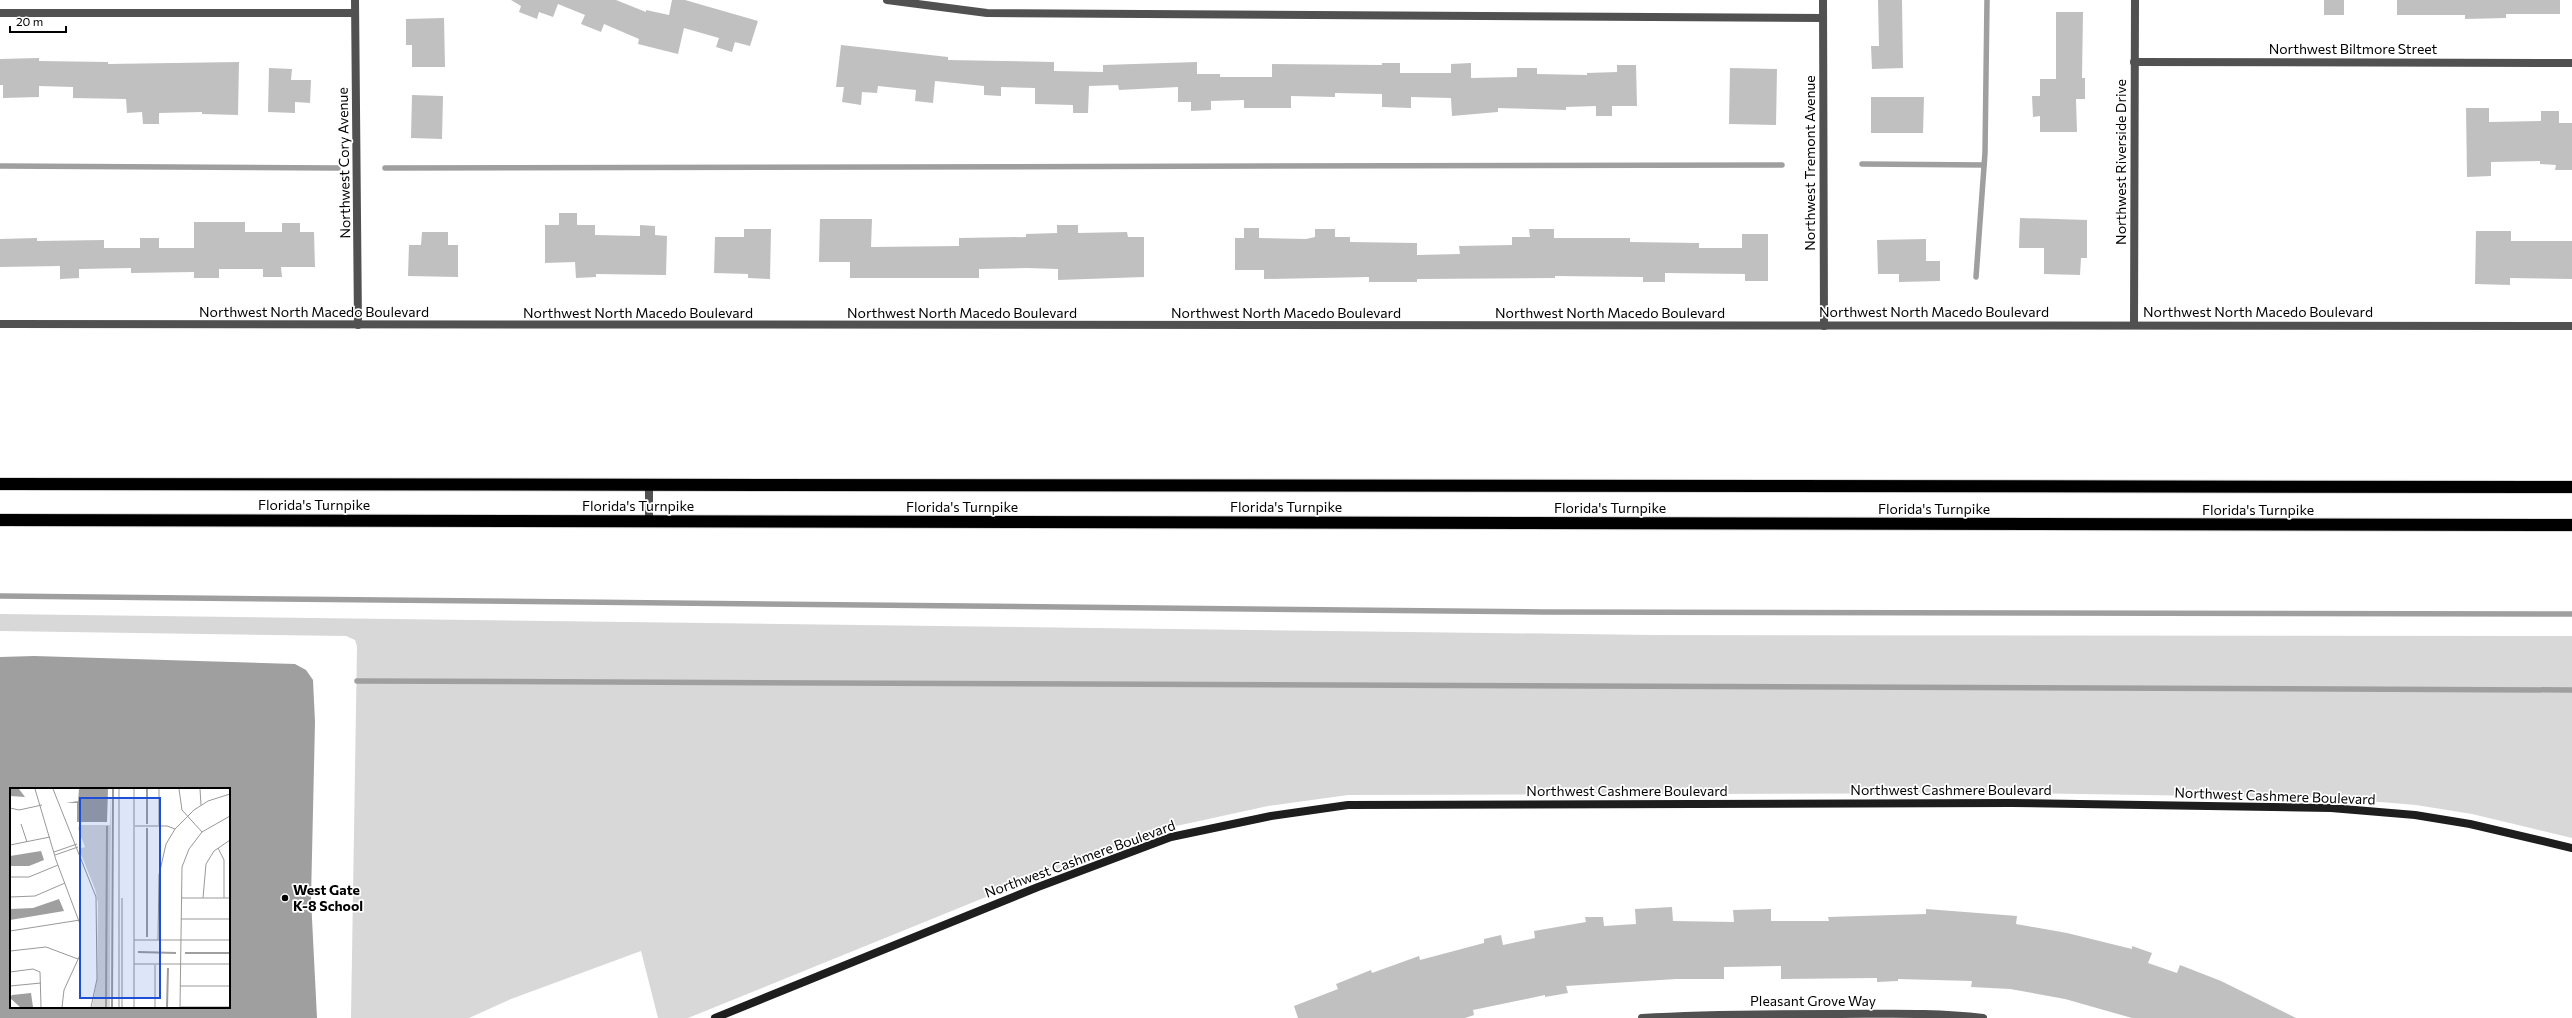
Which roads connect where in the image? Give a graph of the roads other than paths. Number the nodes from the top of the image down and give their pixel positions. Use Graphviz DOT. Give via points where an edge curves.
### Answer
graph roads {
  1 [pos="355,0"];
  2 [pos="887,0"];
  3 [pos="1823,0"];
  4 [pos="2134,0"];
  5 [pos="0,13"];
  6 [pos="354,13"];
  7 [pos="1823,18"];
  8 [pos="2134,62"];
  9 [pos="2572,63"];
  10 [pos="0,324"];
  11 [pos="2134,324"];
  12 [pos="358,326"];
  13 [pos="1824,326"];
  14 [pos="2572,326"];
  15 [pos="0,484"];
  16 [pos="649,486"];
  17 [pos="2572,487"];
  18 [pos="0,520"];
  19 [pos="649,521"];
  20 [pos="2572,525"];
  21 [pos="2572,848"];
  22 [pos="715,1018"];
  23 [pos="1642,1018"];
  24 [pos="1983,1018"];
  1 -- 6 [label="street, Northwest Cory Avenue"];
  2 -- 7 [label="street" via="987,13"];
  3 -- 7 [label="street, Northwest Tremont Avenue"];
  4 -- 8 [label="street, Northwest Riverside Drive"];
  5 -- 6 [label="street"];
  6 -- 12 [label="street, Northwest Cory Avenue"];
  7 -- 13 [label="street, Northwest Tremont Avenue"];
  8 -- 9 [label="street, Northwest Biltmore Street"];
  8 -- 11 [label="street, Northwest Riverside Drive"];
  10 -- 12 [label="street, Northwest North Macedo Boulevard"];
  11 -- 13 [label="street, Northwest North Macedo Boulevard"];
  11 -- 14 [label="street, Northwest North Macedo Boulevard"];
  12 -- 13 [label="street, Northwest North Macedo Boulevard"];
  15 -- 16 [label="highway, Florida's Turnpike"];
  16 -- 17 [label="highway, Florida's Turnpike"];
  16 -- 19 [label="street"];
  18 -- 19 [label="highway, Florida's Turnpike"];
  19 -- 20 [label="highway, Florida's Turnpike"];
  21 -- 22 [label="street, Northwest Cashmere Boulevard" via="2470,824 2415,815 2331,808 2012,803 1348,805 1271,816 1171,837 1031,890"];
  23 -- 24 [label="street, Pleasant Grove Way" via="1874,1014 1956,1015"];
}
